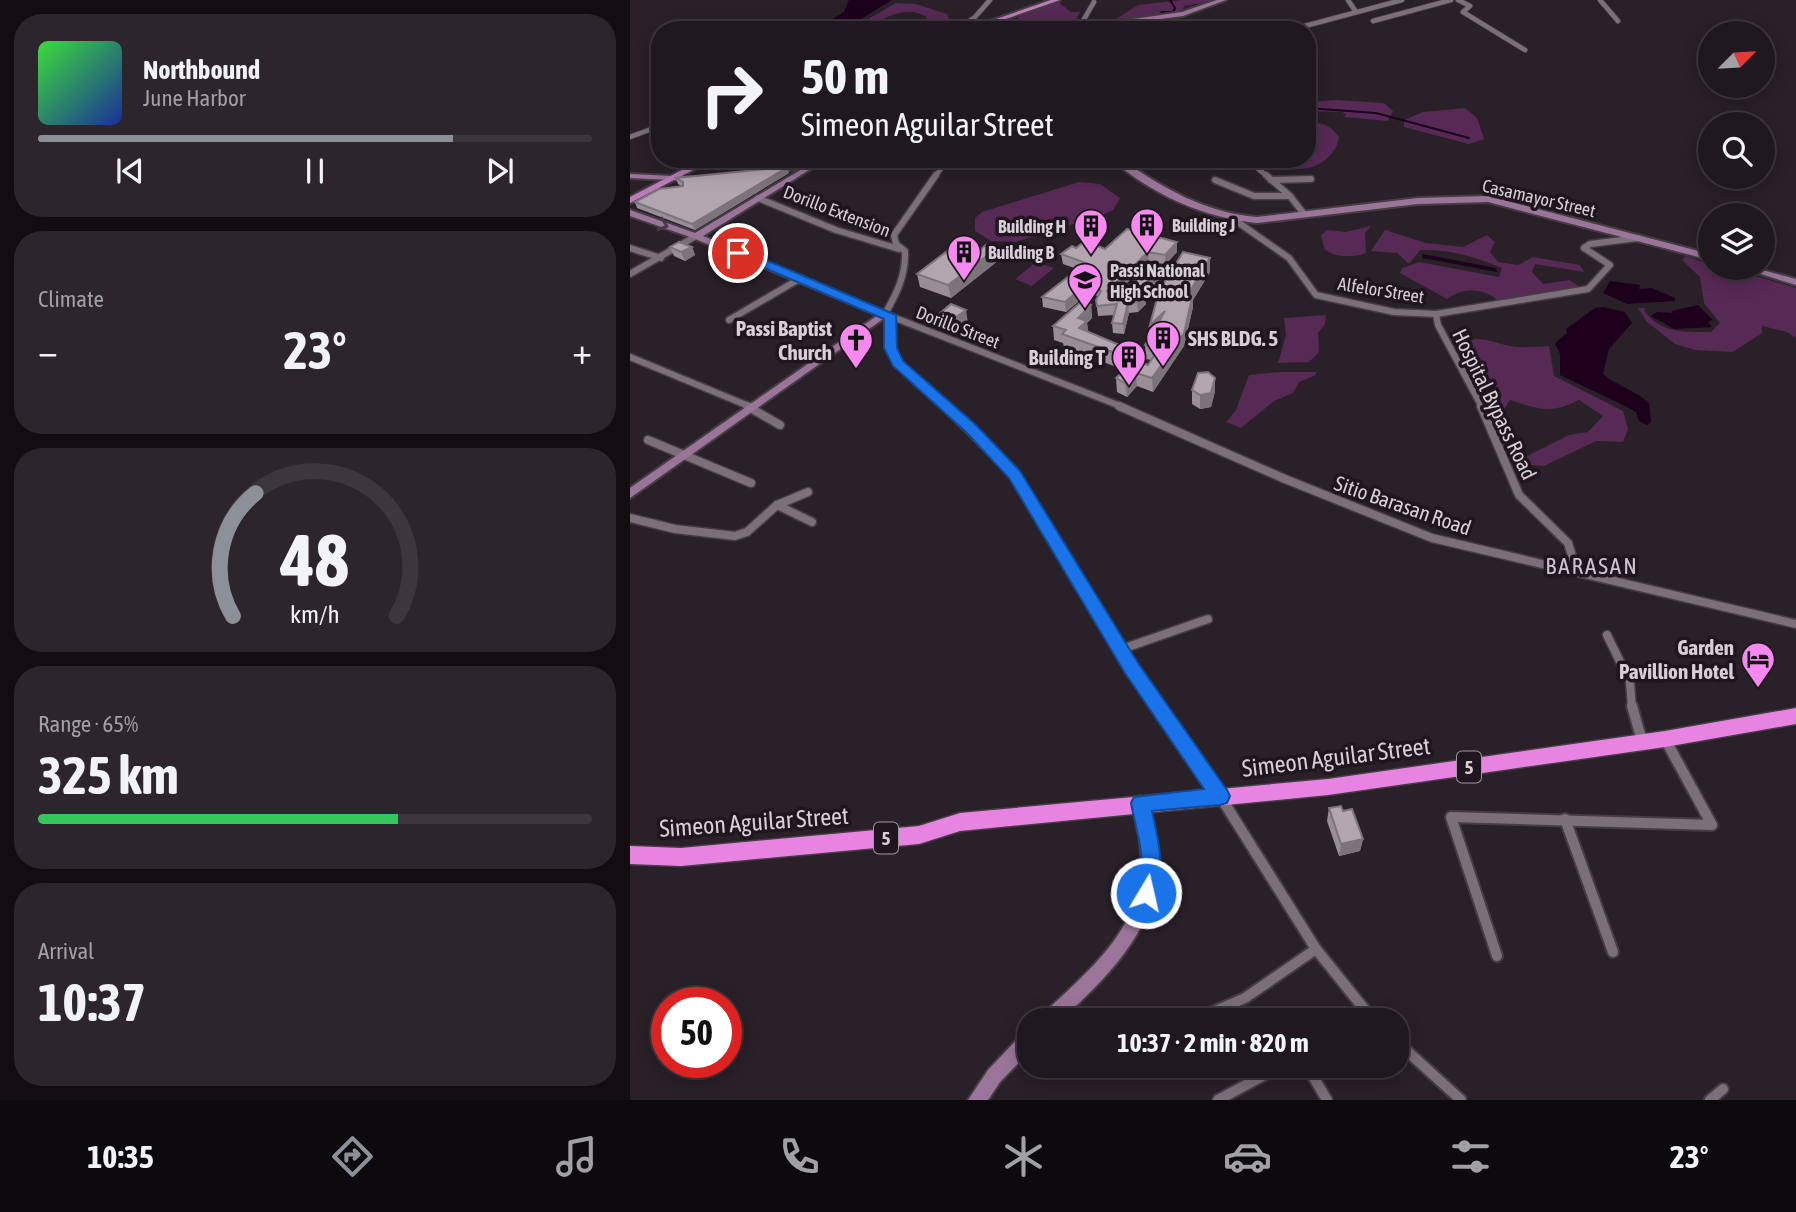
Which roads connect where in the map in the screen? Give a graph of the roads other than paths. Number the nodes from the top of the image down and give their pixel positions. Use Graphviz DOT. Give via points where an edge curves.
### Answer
graph roads {
  1 [pos="990,0"];
  2 [pos="1057,0"];
  3 [pos="1223,0"];
  4 [pos="1348,0"];
  5 [pos="1402,0"];
  6 [pos="1451,0"];
  7 [pos="1458,0"];
  8 [pos="1600,0"];
  9 [pos="1094,2"];
  10 [pos="1356,12"];
  11 [pos="969,21"];
  12 [pos="994,21"];
  13 [pos="1083,21"];
  14 [pos="1123,21"];
  15 [pos="1373,21"];
  16 [pos="1618,21"];
  17 [pos="1316,23"];
  18 [pos="1525,50"];
  19 [pos="651,130"];
  20 [pos="630,137"];
  21 [pos="692,168"];
  22 [pos="780,168"];
  23 [pos="807,168"];
  24 [pos="942,168"];
  25 [pos="1129,168"];
  26 [pos="1257,168"];
  27 [pos="763,170"];
  28 [pos="630,176"];
  29 [pos="673,178"];
  30 [pos="701,178"];
  31 [pos="1311,179"];
  32 [pos="1215,180"];
  33 [pos="1271,180"];
  34 [pos="1290,196"];
  35 [pos="758,198"];
  36 [pos="630,200"];
  37 [pos="630,213"];
  38 [pos="1304,214"];
  39 [pos="1232,218"];
  40 [pos="696,236"];
  41 [pos="1638,238"];
  42 [pos="630,248"];
  43 [pos="905,251"];
  44 [pos="1698,254"];
  45 [pos="661,257"];
  46 [pos="630,274"];
  47 [pos="1775,276"];
  48 [pos="801,278"];
  49 [pos="1796,282"];
  50 [pos="1436,314"];
  51 [pos="888,316"];
  52 [pos="729,320"];
  53 [pos="630,357"];
  54 [pos="1095,395"];
  55 [pos="750,407"];
  56 [pos="780,425"];
  57 [pos="648,440"];
  58 [pos="684,456"];
  59 [pos="751,483"];
  60 [pos="808,492"];
  61 [pos="630,494"];
  62 [pos="777,505"];
  63 [pos="630,518"];
  64 [pos="812,522"];
  65 [pos="1577,572"];
  66 [pos="1208,619"];
  67 [pos="1796,624"];
  68 [pos="1607,635"];
  69 [pos="1122,649"];
  70 [pos="1796,716"];
  71 [pos="1665,739"];
  72 [pos="1642,741"];
  73 [pos="1220,796"];
  74 [pos="1140,803"];
  75 [pos="1565,818"];
  76 [pos="630,855"];
  77 [pos="1316,949"];
  78 [pos="1613,952"];
  79 [pos="1497,956"];
  80 [pos="1062,1008"];
  81 [pos="1222,1008"];
  82 [pos="1361,1008"];
  83 [pos="1017,1052"];
  84 [pos="1409,1053"];
  85 [pos="1259,1078"];
  86 [pos="1314,1078"];
  87 [pos="1723,1089"];
  88 [pos="977,1100"];
  89 [pos="1218,1100"];
  90 [pos="1327,1100"];
  91 [pos="1461,1100"];
  92 [pos="1710,1100"];
  1 -- 11 [label="street"];
  2 -- 12 [label="main road"];
  3 -- 14 [label="street" via="1183,13"];
  4 -- 10 [label="street"];
  5 -- 10 [label="street"];
  6 -- 15 [label="street"];
  7 -- 18 [label="street" via="1470,6 1463,12"];
  8 -- 16 [label="street"];
  9 -- 13 [label="street"];
  10 -- 17 [label="street"];
  19 -- 20 [label="street"];
  21 -- 29 [label="main road"];
  22 -- 27 [label="street"];
  23 -- 35 [label="street"];
  24 -- 43 [label="street" via="894,235"];
  25 -- 39 [label="street, Alfelor Street" via="1179,199"];
  26 -- 33 [label="street"];
  28 -- 29 [label="street"];
  29 -- 30 [label="street"];
  29 -- 36 [label="main road"];
  31 -- 33 [label="street"];
  32 -- 34 [label="street" via="1254,196"];
  33 -- 34 [label="street"];
  34 -- 38 [label="street"];
  35 -- 40 [label="street"];
  35 -- 43 [label="street, Dorillo Extension" via="836,230"];
  37 -- 40 [label="street, Dorillo Street, one-way"];
  38 -- 39 [label="street, Casamayor Street"];
  38 -- 41 [label="street, Casamayor Street" via="1445,198 1488,199"];
  39 -- 50 [label="street, Alfelor Street" via="1289,258 1316,295 1394,312"];
  40 -- 45 [label="street"];
  40 -- 48 [label="street, Dorillo Street"];
  41 -- 44 [label="street, Casamayor Street"];
  41 -- 50 [label="street, Alfelor Street" via="1584,248 1610,265 1588,289"];
  42 -- 45 [label="street"];
  43 -- 51 [label="street" via="903,282"];
  45 -- 46 [label="street"];
  47 -- 49 [label="street"];
  48 -- 51 [label="street, Dorillo Street"];
  48 -- 52 [label="street"];
  50 -- 65 [label="street, Hospital Bypass Road" via="1519,495 1568,543"];
  51 -- 54 [label="street, Dorillo Street"];
  51 -- 55 [label="street"];
  51 -- 69 [label="street" via="897,363 1015,475"];
  53 -- 55 [label="street"];
  54 -- 65 [label="street, Sitio Barasan Road" via="1432,538"];
  55 -- 56 [label="street"];
  55 -- 58 [label="street"];
  57 -- 58 [label="street"];
  58 -- 59 [label="street"];
  58 -- 61 [label="street"];
  60 -- 62 [label="street"];
  62 -- 63 [label="street" via="747,532 735,536"];
  62 -- 64 [label="street"];
  65 -- 67 [label="street, Sitio Barasan Road"];
  66 -- 69 [label="street"];
  68 -- 72 [label="street" via="1630,682 1633,718"];
  69 -- 73 [label="street"];
  70 -- 71 [label="highway, Simeon Aguilar Street / 5"];
  71 -- 72 [label="highway, Simeon Aguilar Street / 5"];
  71 -- 75 [label="street" via="1712,825"];
  72 -- 73 [label="highway, Simeon Aguilar Street / 5" via="1328,787"];
  73 -- 74 [label="highway, Simeon Aguilar Street / 5"];
  73 -- 77 [label="street"];
  74 -- 76 [label="highway, Simeon Aguilar Street / 5" via="960,822 919,835 681,857"];
  74 -- 80 [label="street" via="1149,832 1151,873 1132,933"];
  75 -- 78 [label="street"];
  75 -- 79 [label="street" via="1451,817"];
  77 -- 81 [label="street" via="1245,998"];
  77 -- 82 [label="street"];
  83 -- 88 [label="street"];
  84 -- 91 [label="street"];
  85 -- 89 [label="street"];
  86 -- 90 [label="street"];
  87 -- 92 [label="street"];
}
